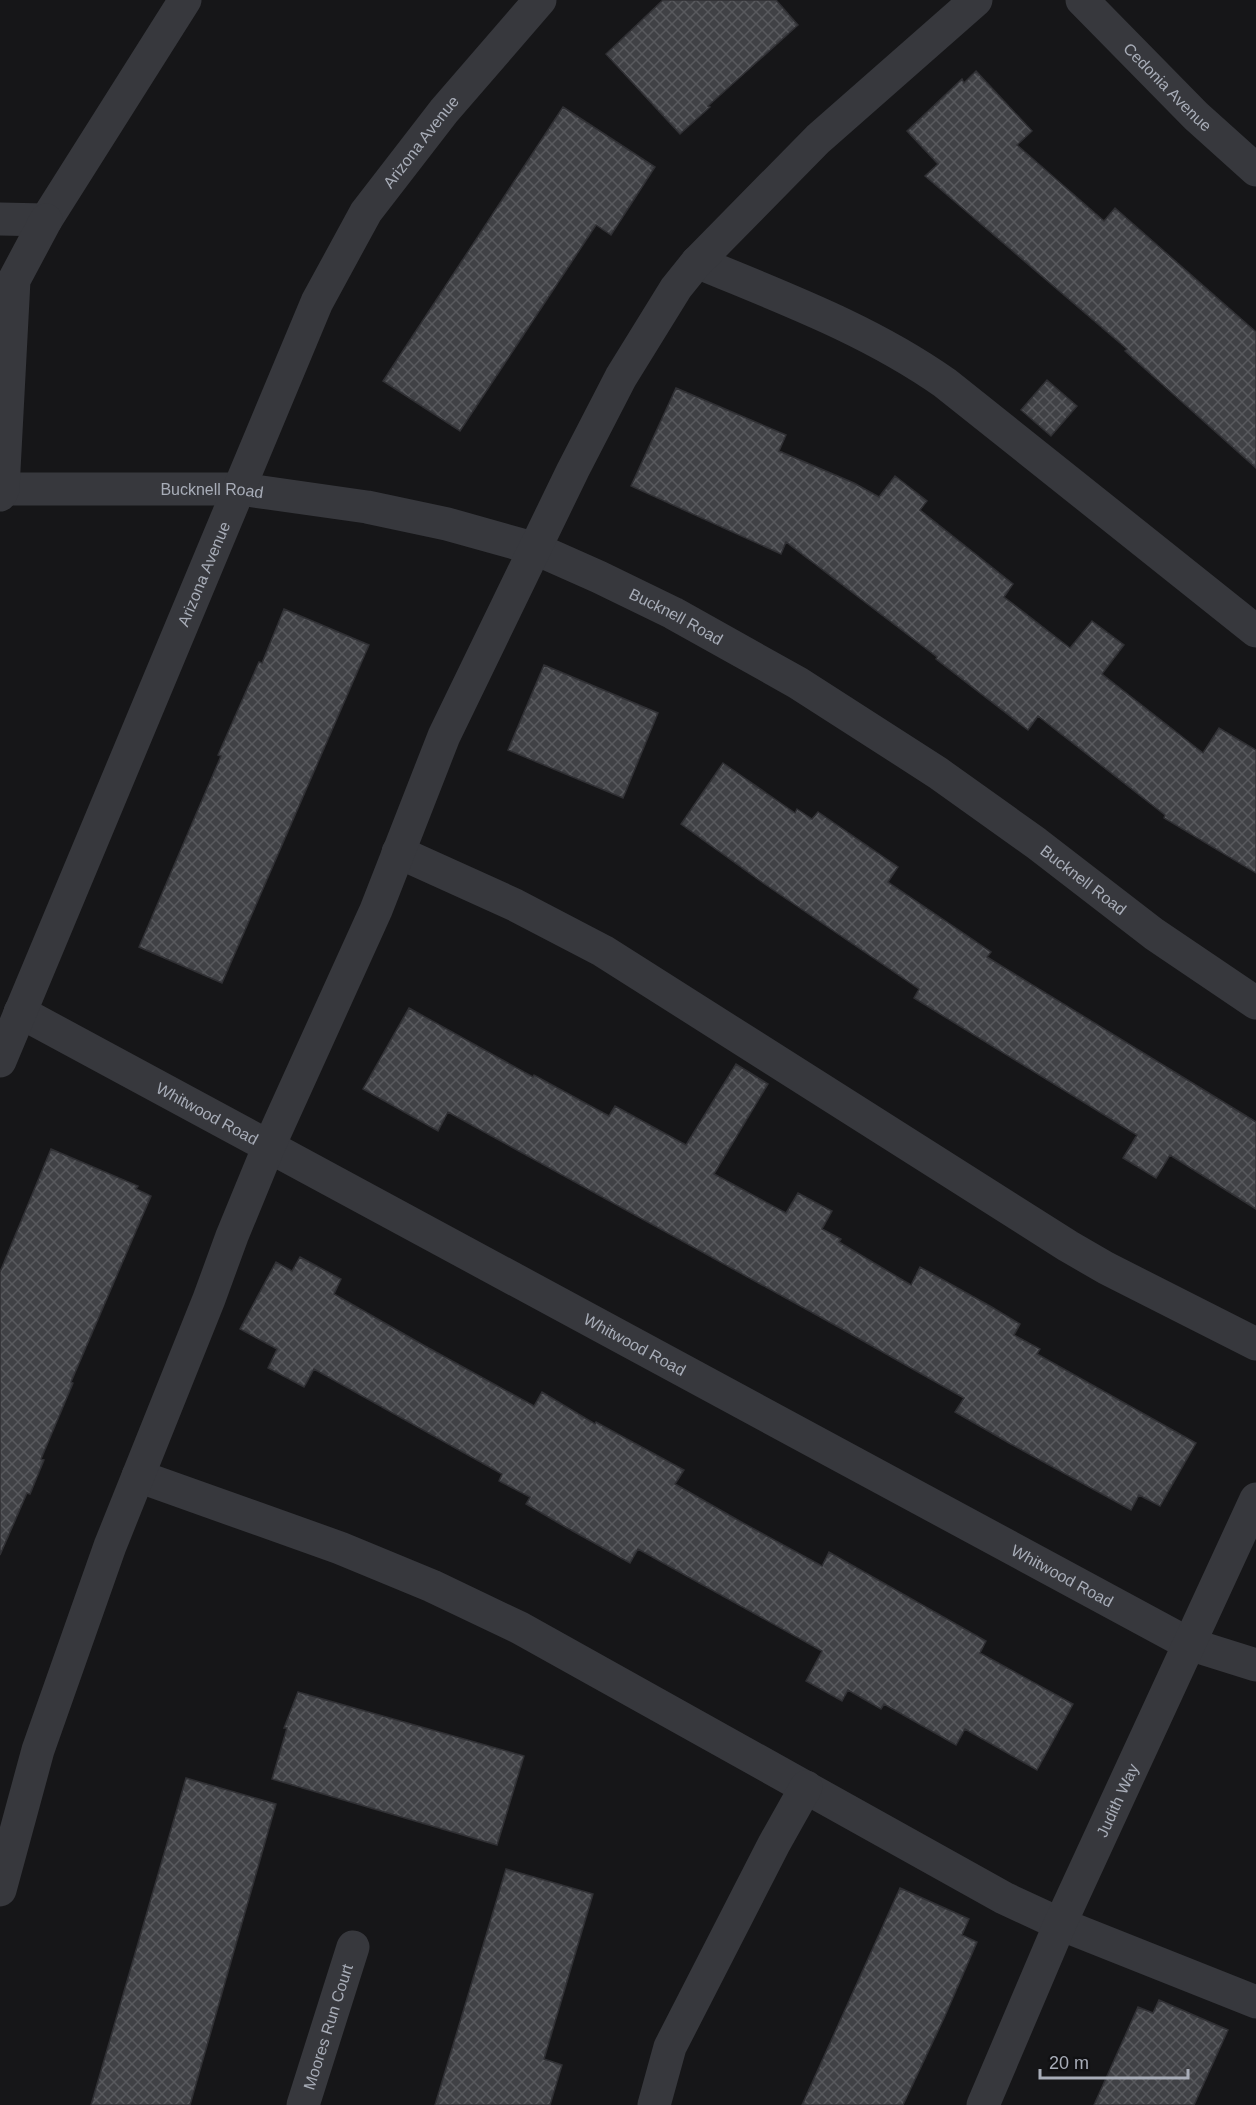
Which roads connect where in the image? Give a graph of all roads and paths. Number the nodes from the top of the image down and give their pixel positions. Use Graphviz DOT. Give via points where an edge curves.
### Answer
graph roads {
  1 [pos="185,0"];
  2 [pos="540,0"];
  3 [pos="976,0"];
  4 [pos="1082,0"];
  5 [pos="1256,170"];
  6 [pos="0,219"];
  7 [pos="46,220"];
  8 [pos="697,262"];
  9 [pos="240,489"];
  10 [pos="1,491"];
  11 [pos="536,549"];
  12 [pos="1256,631"];
  13 [pos="398,852"];
  14 [pos="1256,1003"];
  15 [pos="20,1012"];
  16 [pos="0,1061"];
  17 [pos="270,1146"];
  18 [pos="1256,1344"];
  19 [pos="138,1476"];
  20 [pos="1256,1499"];
  21 [pos="1189,1644"];
  22 [pos="1256,1665"];
  23 [pos="806,1787"];
  24 [pos="0,1890"];
  25 [pos="1060,1924"];
  26 [pos="353,1947"];
  27 [pos="1256,2002"];
  28 [pos="303,2105"];
  29 [pos="654,2105"];
  30 [pos="983,2105"];
  1 -- 7 [label="street"];
  2 -- 9 [label="street, Arizona Avenue" via="444,111 366,212 317,302"];
  3 -- 8 [label="street" via="819,139"];
  4 -- 5 [label="street, Cedonia Avenue" via="1196,116"];
  6 -- 7 [label="street"];
  7 -- 10 [label="street" via="14,280"];
  8 -- 11 [label="street" via="676,288 621,377"];
  8 -- 12 [label="street" via="832,318 911,359"];
  9 -- 10 [label="street, Bucknell Road"];
  9 -- 11 [label="street, Bucknell Road" via="367,507"];
  9 -- 15 [label="street, Arizona Avenue"];
  11 -- 13 [label="street" via="444,736"];
  11 -- 14 [label="street, Bucknell Road" via="673,613 798,683 938,773 1154,934"];
  13 -- 17 [label="street"];
  13 -- 18 [label="street" via="515,905 603,951 1068,1246"];
  15 -- 16 [label="street, Arizona Avenue"];
  15 -- 17 [label="street, Whitwood Road"];
  17 -- 19 [label="street"];
  17 -- 21 [label="street, Whitwood Road"];
  19 -- 23 [label="street" via="340,1548 432,1586 520,1628"];
  19 -- 24 [label="street" via="38,1750"];
  20 -- 21 [label="street, Judith Way"];
  21 -- 22 [label="street, Whitwood Road"];
  21 -- 25 [label="street, Judith Way"];
  23 -- 25 [label="street" via="976,1883"];
  23 -- 29 [label="street" via="670,2047"];
  25 -- 27 [label="street"];
  25 -- 30 [label="street, Judith Way"];
  26 -- 28 [label="street, Moores Run Court"];
}
